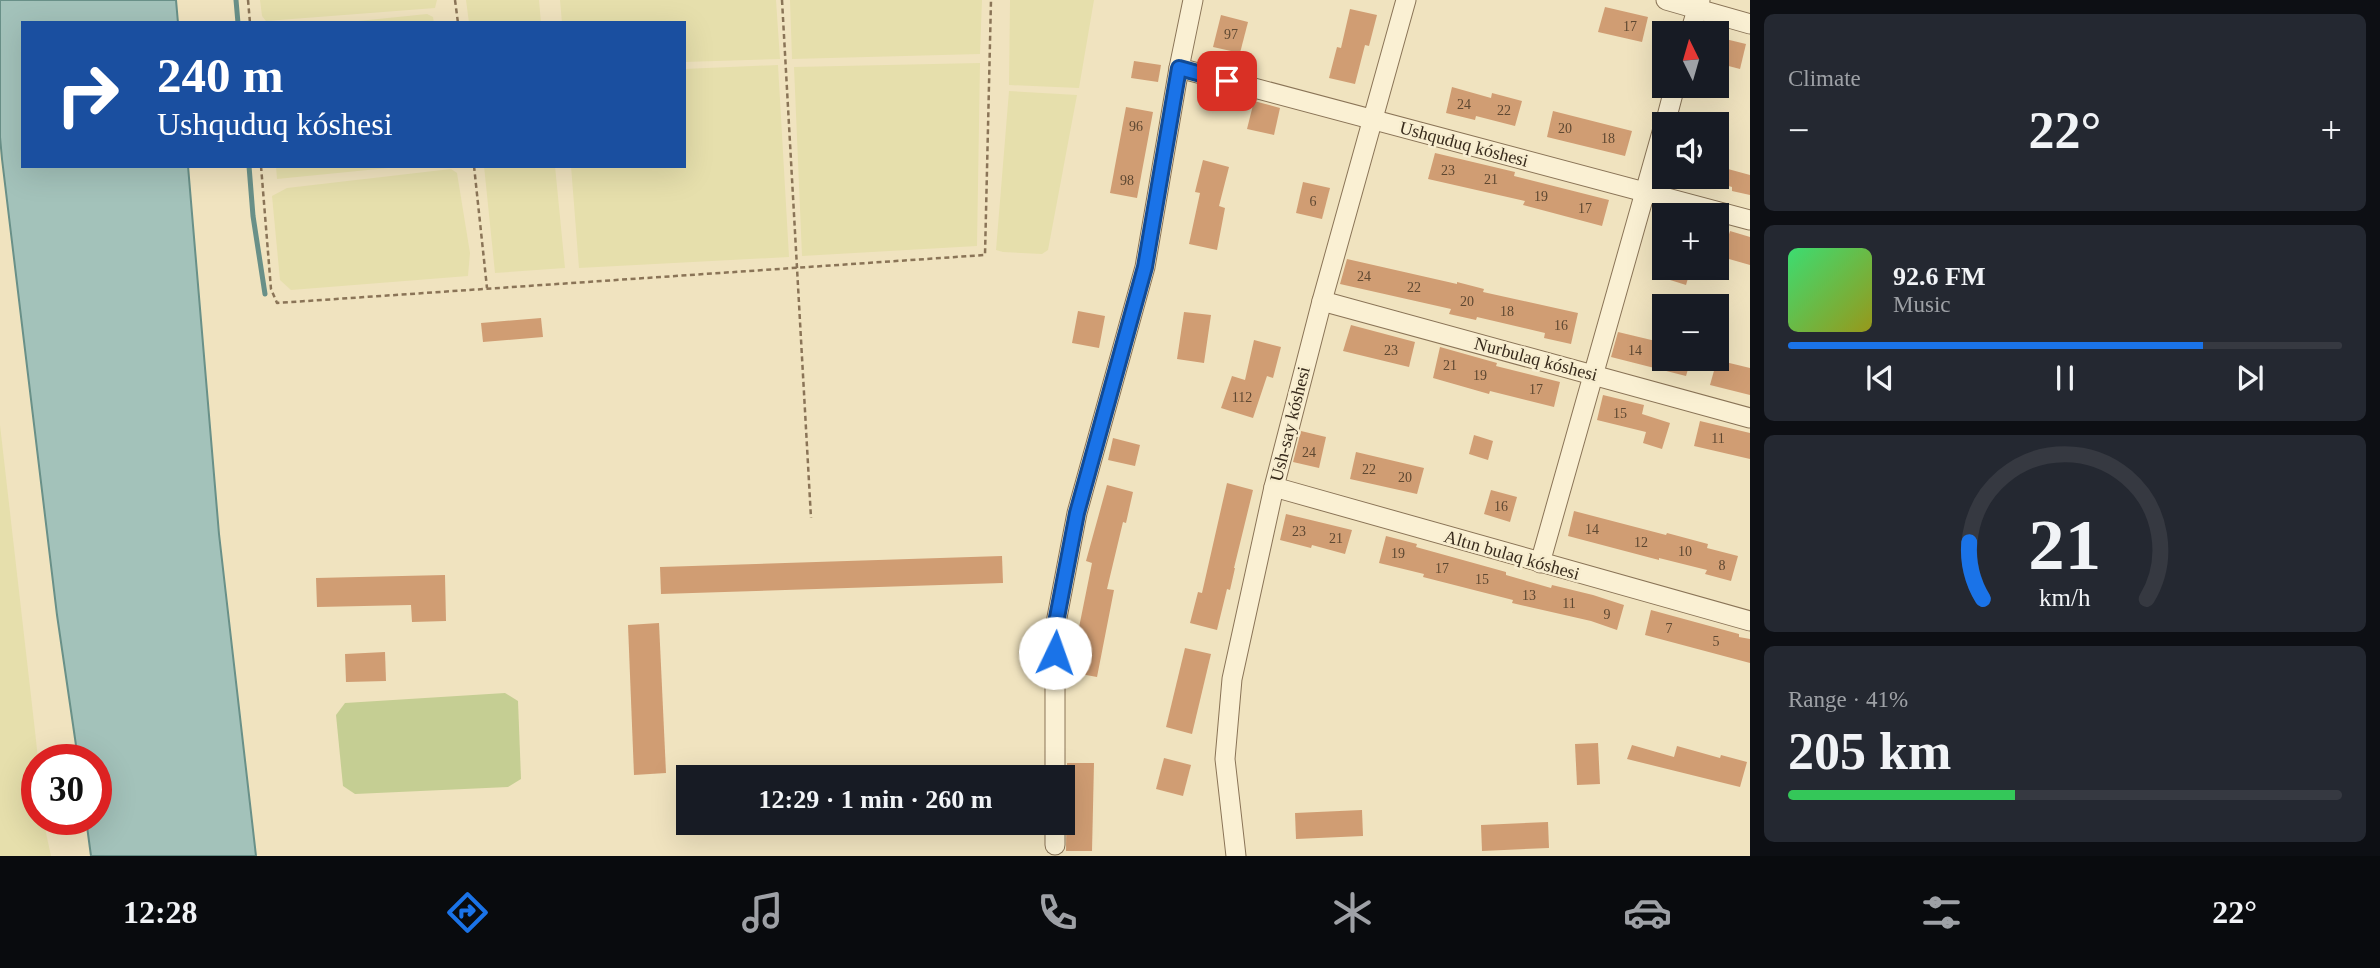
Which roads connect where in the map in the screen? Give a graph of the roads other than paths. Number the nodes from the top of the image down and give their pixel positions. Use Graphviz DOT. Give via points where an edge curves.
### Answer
graph roads {
  1 [pos="1193,0"];
  2 [pos="1406,0"];
  3 [pos="1666,0"];
  4 [pos="1698,4"];
  5 [pos="1693,21"];
  6 [pos="1750,24"];
  7 [pos="1179,68"];
  8 [pos="1373,120"];
  9 [pos="1652,168"];
  10 [pos="1645,193"];
  11 [pos="1750,220"];
  12 [pos="1322,301"];
  13 [pos="1593,375"];
  14 [pos="1750,418"];
  15 [pos="1274,487"];
  16 [pos="1540,563"];
  17 [pos="1750,621"];
  18 [pos="1055,765"];
  19 [pos="1055,835"];
  20 [pos="1055,845"];
  21 [pos="1236,856"];
  1 -- 7 [label="street"];
  2 -- 8 [label="street, Ush-say kóshesi"];
  3 -- 4 [label="street"];
  4 -- 5 [label="street"];
  4 -- 6 [label="street"];
  7 -- 8 [label="street, Ushquduq kóshesi"];
  7 -- 18 [label="street" via="1145,267 1077,513 1055,628"];
  8 -- 10 [label="street, Ushquduq kóshesi"];
  8 -- 12 [label="street, Ush-say kóshesi"];
  9 -- 10 [label="street"];
  10 -- 11 [label="street, Ushquduq kóshesi"];
  10 -- 13 [label="street"];
  12 -- 13 [label="street, Nurbulaq kóshesi"];
  12 -- 15 [label="street, Ush-say kóshesi"];
  13 -- 14 [label="street, Nurbulaq kóshesi"];
  13 -- 16 [label="street"];
  15 -- 16 [label="street, Altın bulaq kóshesi"];
  15 -- 21 [label="street, Ush-say kóshesi" via="1232,679 1225,759"];
  16 -- 17 [label="street, Altın bulaq kóshesi"];
  19 -- 20 [label="street"];
}
